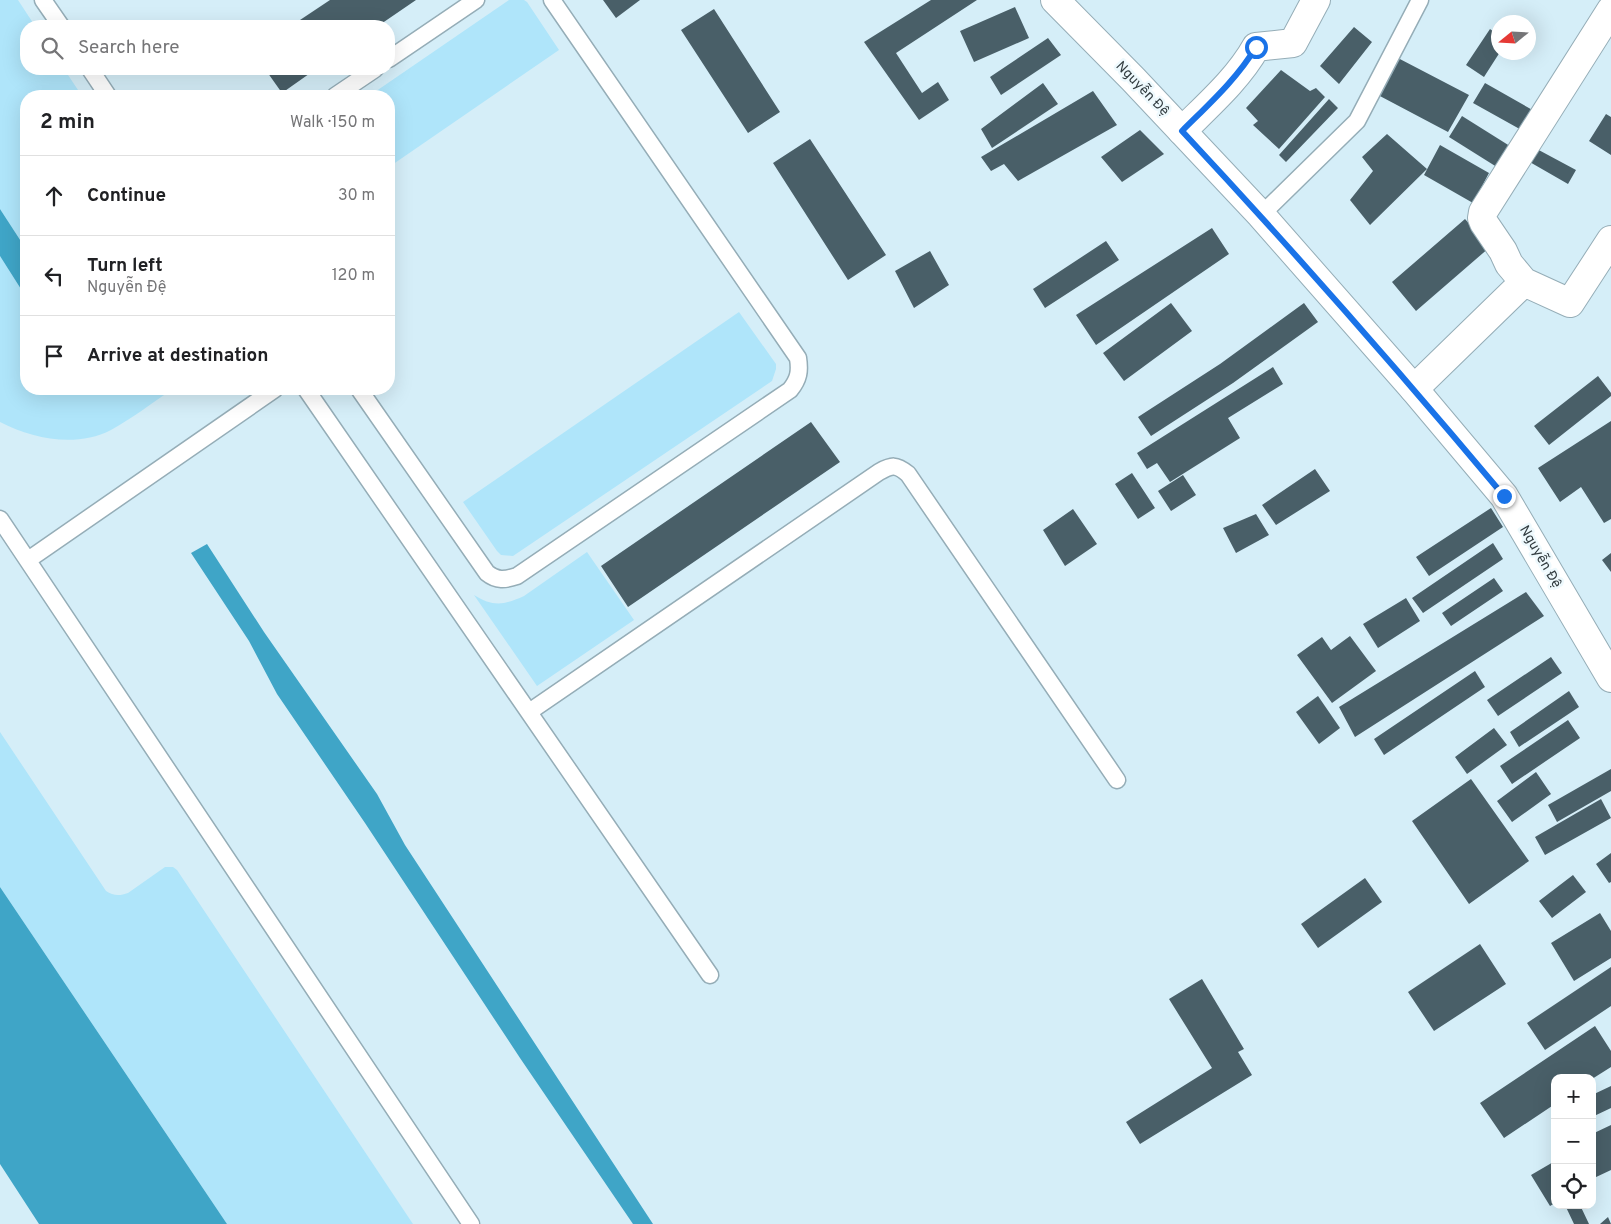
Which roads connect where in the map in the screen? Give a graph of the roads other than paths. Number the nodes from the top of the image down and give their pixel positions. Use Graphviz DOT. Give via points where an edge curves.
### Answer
graph roads {
  1 [pos="43,0"];
  2 [pos="476,0"];
  3 [pos="552,0"];
  4 [pos="1055,0"];
  5 [pos="1316,0"];
  6 [pos="1420,0"];
  7 [pos="1611,10"];
  8 [pos="57,20"];
  9 [pos="395,55"];
  10 [pos="94,75"];
  11 [pos="366,75"];
  12 [pos="104,90"];
  13 [pos="343,90"];
  14 [pos="1182,131"];
  15 [pos="1261,215"];
  16 [pos="1611,240"];
  17 [pos="1524,282"];
  18 [pos="1414,389"];
  19 [pos="266,395"];
  20 [pos="310,395"];
  21 [pos="363,395"];
  22 [pos="0,520"];
  23 [pos="28,560"];
  24 [pos="1611,678"];
  25 [pos="529,712"];
  26 [pos="1117,780"];
  27 [pos="710,975"];
  28 [pos="471,1224"];
  1 -- 8 [label="lane"];
  2 -- 9 [label="lane"];
  3 -- 21 [label="lane" via="798,358 800,370 797,381 790,390 550,554 506,580 487,573"];
  4 -- 14 [label="street, Nguyễn Đệ"];
  5 -- 14 [label="street" via="1292,43 1256,47 1215,99"];
  6 -- 15 [label="lane" via="1357,121"];
  7 -- 17 [label="street" via="1482,218 1509,264"];
  10 -- 12 [label="lane"];
  11 -- 13 [label="lane"];
  14 -- 15 [label="street, Nguyễn Đệ"];
  15 -- 18 [label="street, Nguyễn Đệ"];
  16 -- 17 [label="street" via="1570,303"];
  17 -- 18 [label="street"];
  18 -- 24 [label="street, Nguyễn Đệ" via="1504,496"];
  19 -- 23 [label="lane"];
  20 -- 25 [label="lane"];
  22 -- 23 [label="lane"];
  23 -- 28 [label="lane"];
  25 -- 26 [label="lane" via="879,472 890,466 900,467 908,474"];
  25 -- 27 [label="lane"];
}
